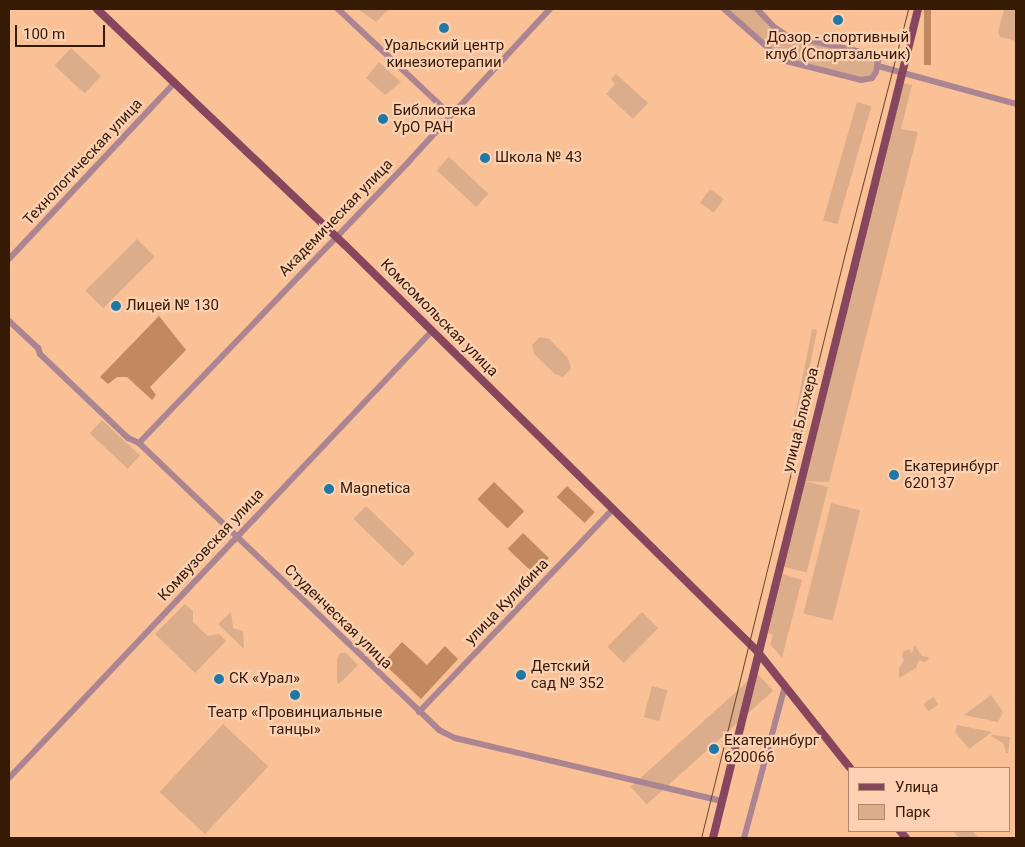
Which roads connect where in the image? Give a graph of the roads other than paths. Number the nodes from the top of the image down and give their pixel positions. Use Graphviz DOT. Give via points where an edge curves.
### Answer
graph roads {
  1 [pos="97,9"];
  2 [pos="338,9"];
  3 [pos="550,9"];
  4 [pos="724,9"];
  5 [pos="757,9"];
  6 [pos="918,9"];
  7 [pos="878,66"];
  8 [pos="901,74"];
  9 [pos="175,82"];
  10 [pos="1016,104"];
  11 [pos="451,115"];
  12 [pos="336,236"];
  13 [pos="9,259"];
  14 [pos="9,321"];
  15 [pos="432,331"];
  16 [pos="139,443"];
  17 [pos="613,509"];
  18 [pos="236,537"];
  19 [pos="757,651"];
  20 [pos="785,686"];
  21 [pos="419,712"];
  22 [pos="849,767"];
  23 [pos="9,778"];
  24 [pos="722,802"];
  25 [pos="712,838"];
  26 [pos="744,838"];
  1 -- 9 [label="main road, Комсомольская улица"];
  2 -- 11 [label="street"];
  3 -- 11 [label="street, Академическая улица"];
  4 -- 7 [label="street" via="782,60 861,80 872,78"];
  5 -- 7 [label="street" via="781,32 870,54 878,61"];
  6 -- 8 [label="main road, улица Блюхера"];
  7 -- 8 [label="street"];
  8 -- 10 [label="street"];
  8 -- 19 [label="main road, улица Блюхера"];
  9 -- 12 [label="main road, Комсомольская улица"];
  9 -- 13 [label="street, Технологическая улица"];
  11 -- 12 [label="street, Академическая улица"];
  12 -- 15 [label="main road, Комсомольская улица"];
  12 -- 16 [label="street, Академическая улица"];
  14 -- 16 [label="street, Студенческая улица" via="128,438"];
  15 -- 17 [label="main road, Комсомольская улица"];
  15 -- 18 [label="street, Комвузовская улица"];
  16 -- 18 [label="street, Студенческая улица"];
  17 -- 19 [label="main road, Комсомольская улица"];
  17 -- 21 [label="street, улица Кулибина"];
  18 -- 21 [label="street, Студенческая улица"];
  18 -- 23 [label="street, Комвузовская улица"];
  19 -- 20 [label="main road, Комсомольская улица"];
  19 -- 24 [label="main road, улица Блюхера"];
  20 -- 22 [label="main road, Комсомольская улица"];
  20 -- 26 [label="street"];
  21 -- 24 [label="street, Студенческая улица" via="439,730 455,738"];
  24 -- 25 [label="main road, улица Блюхера"];
}
